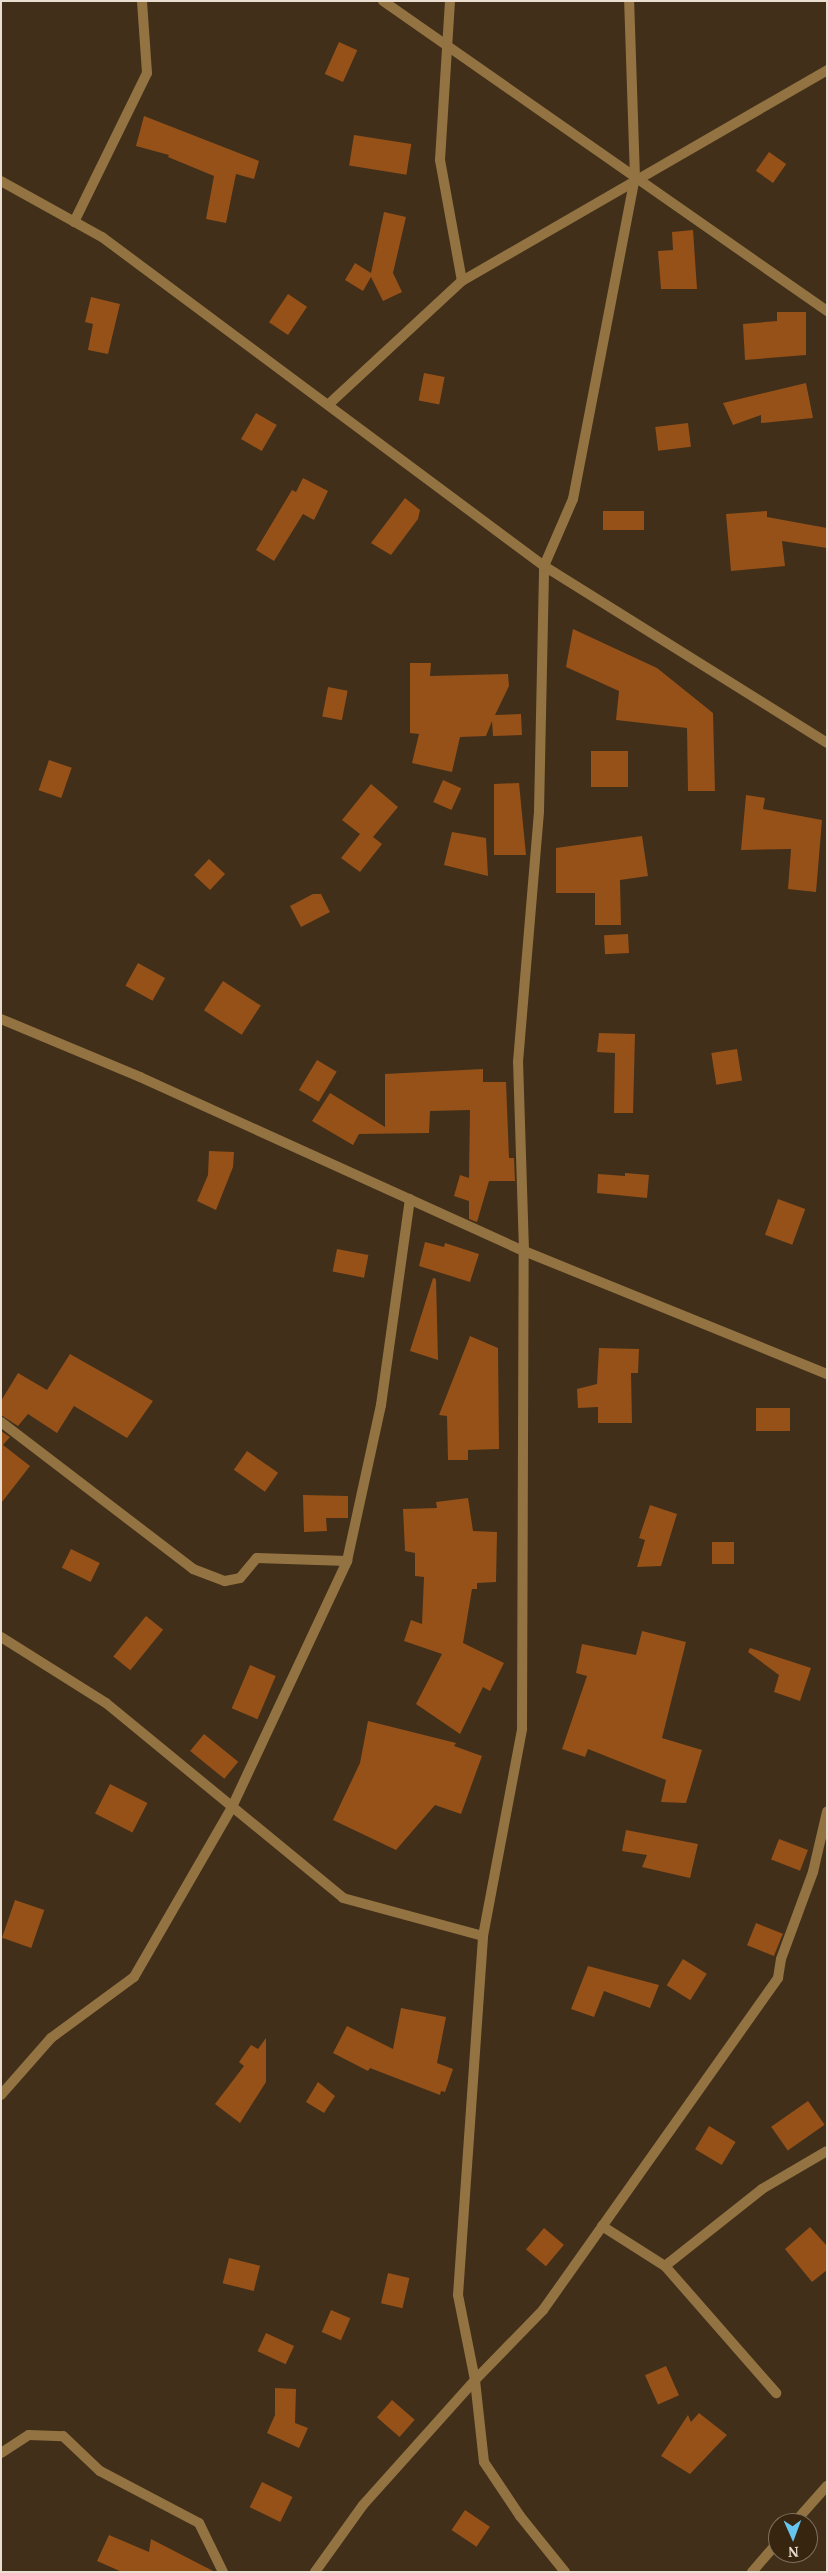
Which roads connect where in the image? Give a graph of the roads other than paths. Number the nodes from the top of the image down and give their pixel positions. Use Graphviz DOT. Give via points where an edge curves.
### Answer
graph roads {
  1 [pos="142,1"];
  2 [pos="383,1"];
  3 [pos="450,1"];
  4 [pos="629,1"];
  5 [pos="447,47"];
  6 [pos="827,70"];
  7 [pos="635,178"];
  8 [pos="1,181"];
  9 [pos="74,222"];
  10 [pos="462,281"];
  11 [pos="827,311"];
  12 [pos="329,404"];
  13 [pos="544,566"];
  14 [pos="827,743"];
  15 [pos="1,1019"];
  16 [pos="410,1199"];
  17 [pos="524,1250"];
  18 [pos="827,1374"];
  19 [pos="1,1422"];
  20 [pos="347,1561"];
  21 [pos="1,1637"];
  22 [pos="232,1806"];
  23 [pos="827,1812"];
  24 [pos="483,1936"];
  25 [pos="1,2095"];
  26 [pos="827,2151"];
  27 [pos="602,2226"];
  28 [pos="665,2266"];
  29 [pos="474,2380"];
  30 [pos="776,2393"];
  31 [pos="1,2453"];
  32 [pos="827,2486"];
  33 [pos="803,2513"];
  34 [pos="768,2554"];
  35 [pos="223,2572"];
  36 [pos="315,2572"];
  37 [pos="565,2572"];
  38 [pos="752,2572"];
  1 -- 9 [label="street" via="146,73"];
  2 -- 5 [label="street"];
  3 -- 5 [label="street"];
  4 -- 7 [label="street"];
  5 -- 7 [label="street"];
  5 -- 10 [label="street" via="440,160"];
  6 -- 7 [label="street"];
  7 -- 10 [label="street"];
  7 -- 11 [label="street"];
  7 -- 13 [label="street" via="573,499"];
  8 -- 9 [label="street"];
  9 -- 12 [label="street" via="102,237"];
  10 -- 12 [label="street"];
  12 -- 13 [label="street"];
  13 -- 14 [label="street"];
  13 -- 17 [label="street" via="539,811 518,1062"];
  15 -- 16 [label="street" via="140,1077"];
  16 -- 17 [label="street"];
  16 -- 20 [label="street" via="381,1405"];
  17 -- 18 [label="street"];
  17 -- 24 [label="street" via="522,1729"];
  19 -- 20 [label="street" via="193,1570 225,1581 240,1578 256,1558"];
  20 -- 22 [label="street"];
  21 -- 22 [label="street" via="106,1703"];
  22 -- 24 [label="street" via="343,1898"];
  22 -- 25 [label="street" via="134,1976 51,2038"];
  23 -- 27 [label="street" via="813,1872 781,1959 778,1978"];
  24 -- 29 [label="street" via="458,2295"];
  26 -- 28 [label="street" via="762,2189"];
  27 -- 28 [label="street"];
  27 -- 29 [label="street" via="543,2310"];
  28 -- 30 [label="street"];
  29 -- 36 [label="street" via="363,2505"];
  29 -- 37 [label="street" via="484,2462 520,2516"];
  31 -- 35 [label="street" via="29,2435 64,2436 100,2471 199,2523"];
  32 -- 33 [label="street"];
  34 -- 38 [label="street"];
}
